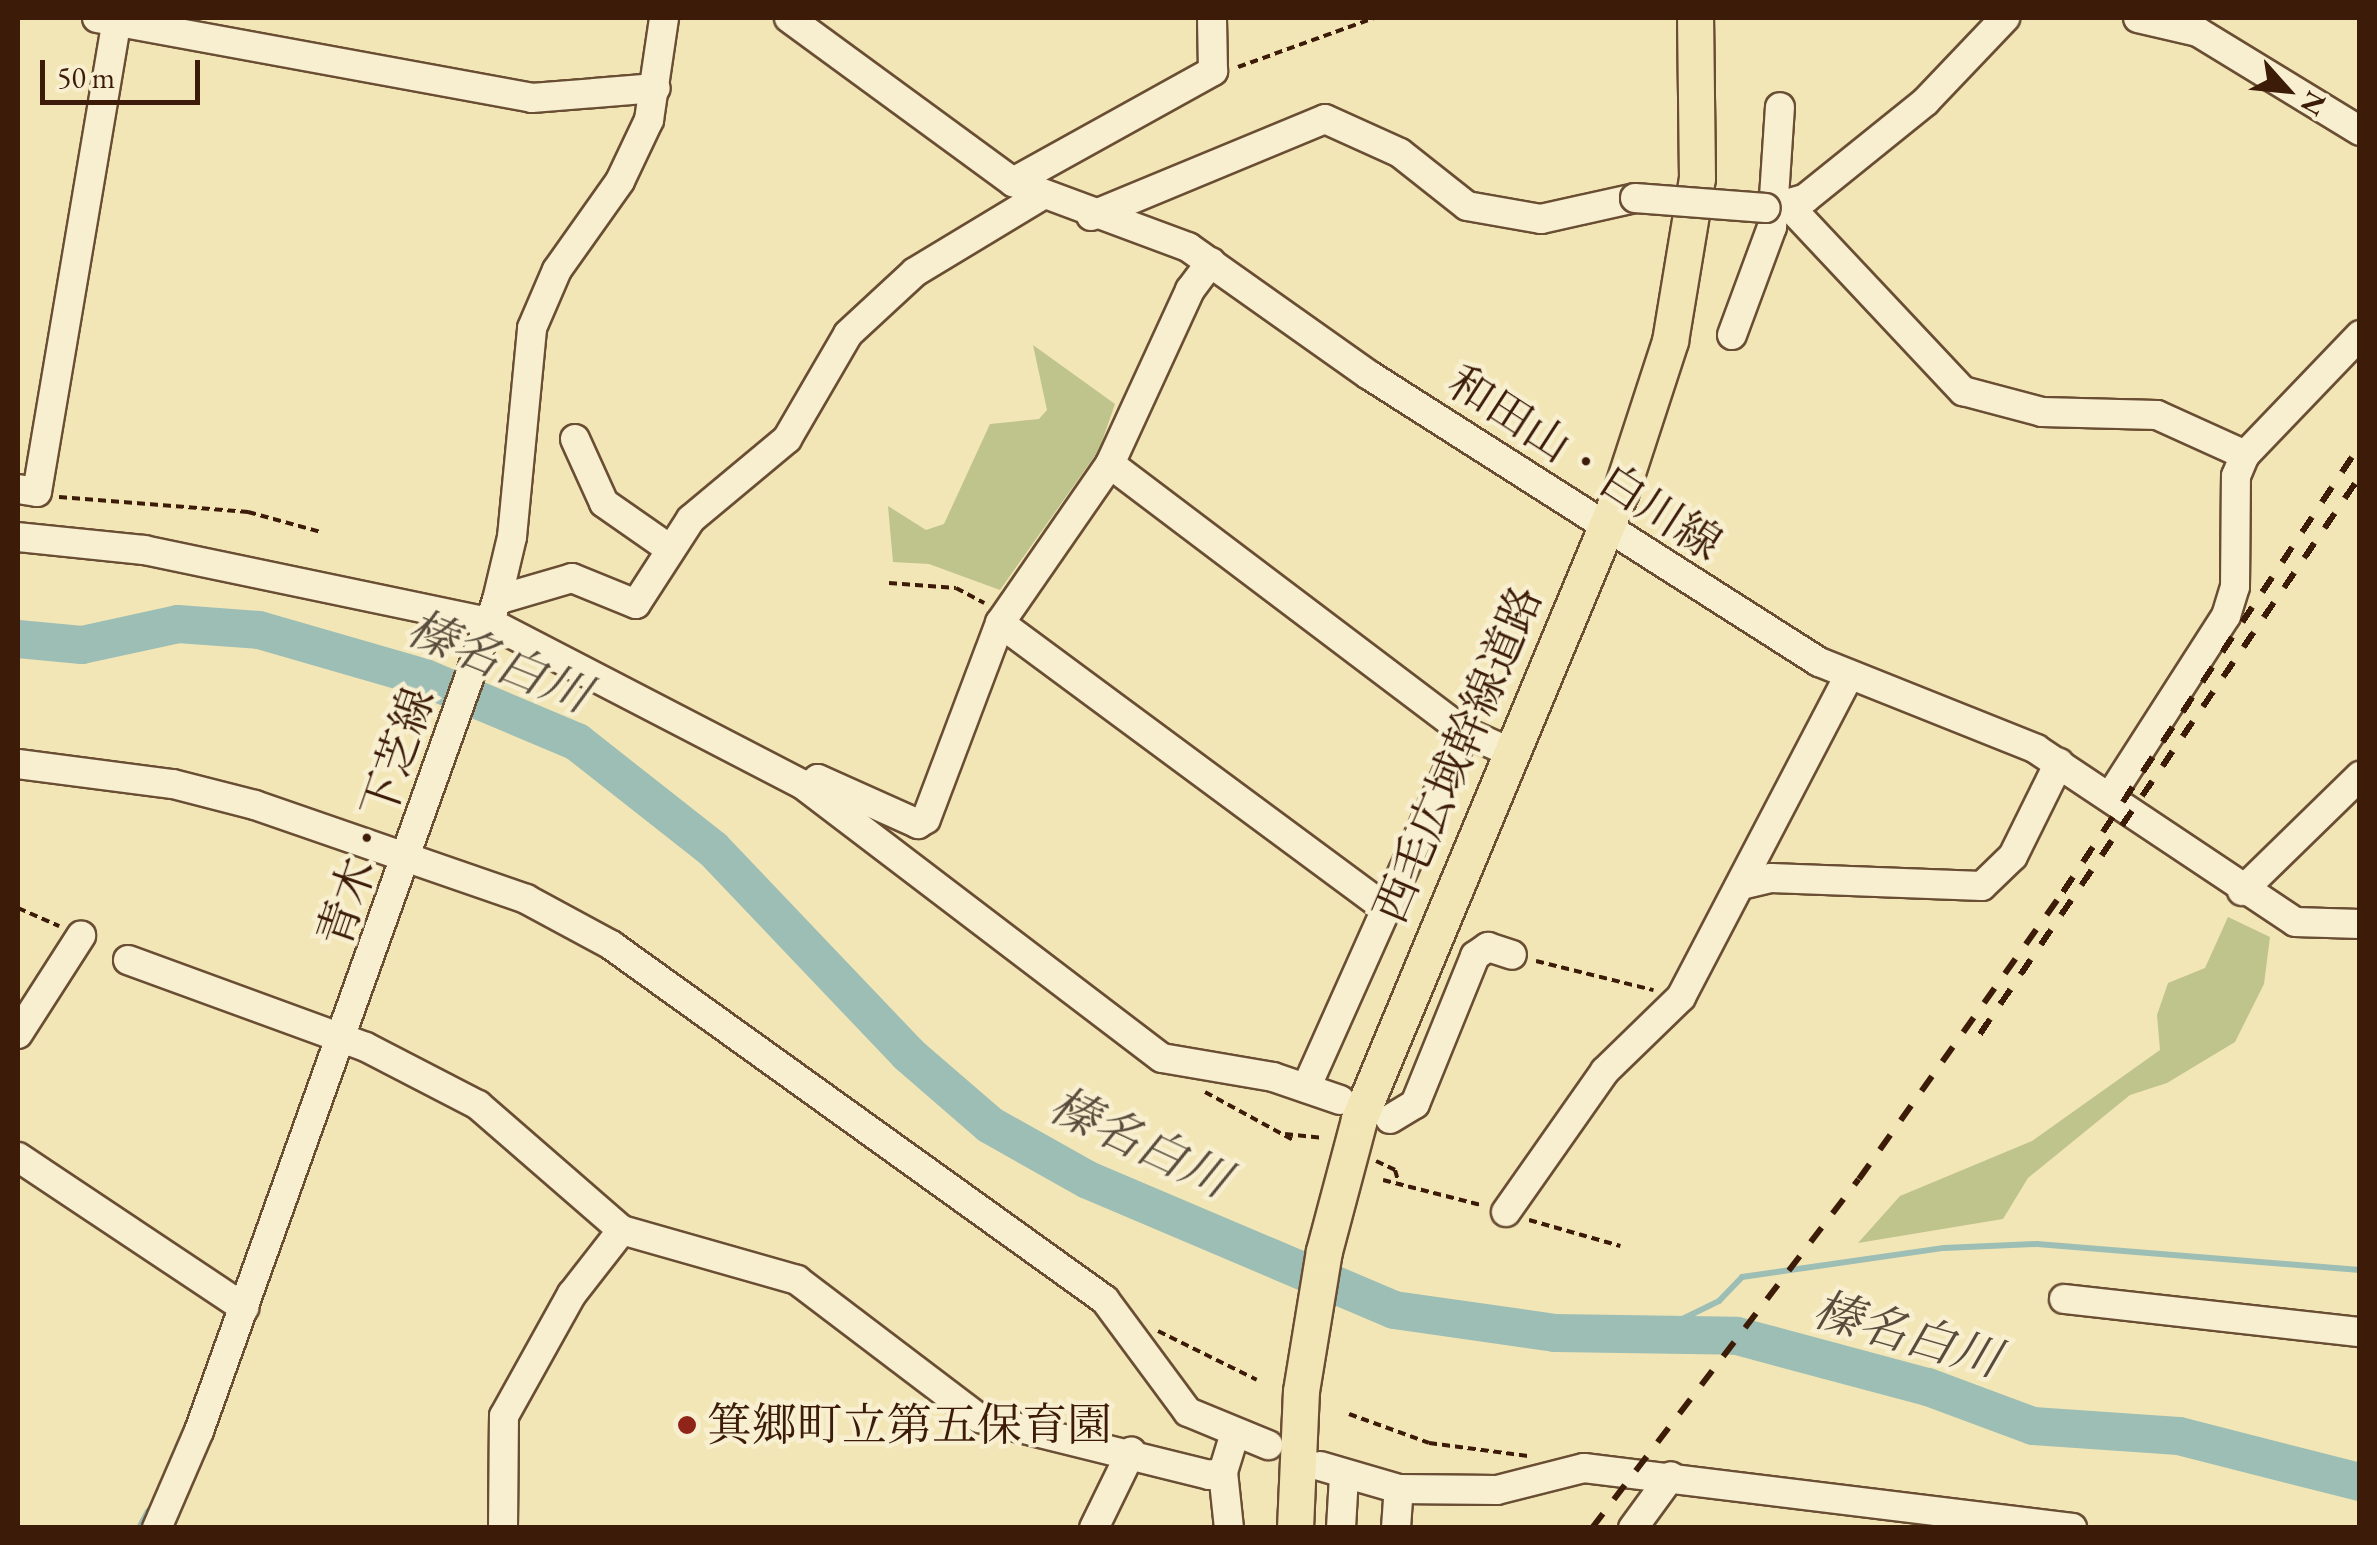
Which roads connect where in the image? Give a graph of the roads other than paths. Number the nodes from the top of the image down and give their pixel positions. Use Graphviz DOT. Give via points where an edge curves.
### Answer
graph roads {
  1 [pos="664,18"];
  2 [pos="789,18"];
  3 [pos="1212,18"];
  4 [pos="1695,18"];
  5 [pos="2005,18"];
  6 [pos="2138,18"];
  7 [pos="110,19"];
  8 [pos="656,88"];
  9 [pos="1780,107"];
  10 [pos="2360,131"];
  11 [pos="1013,182"];
  12 [pos="1042,196"];
  13 [pos="1777,208"];
  14 [pos="1091,216"];
  15 [pos="1211,262"];
  16 [pos="1732,335"];
  17 [pos="2360,335"];
  18 [pos="575,438"];
  19 [pos="2245,454"];
  20 [pos="1110,464"];
  21 [pos="27,490"];
  22 [pos="1606,524"];
  23 [pos="18,537"];
  24 [pos="670,549"];
  25 [pos="489,622"];
  26 [pos="1000,623"];
  27 [pos="1849,676"];
  28 [pos="1465,732"];
  29 [pos="1512,753"];
  30 [pos="2059,763"];
  31 [pos="18,764"];
  32 [pos="2360,776"];
  33 [pos="808,788"];
  34 [pos="2111,795"];
  35 [pos="410,851"];
  36 [pos="1745,884"];
  37 [pos="2242,891"];
  38 [pos="1386,909"];
  39 [pos="2360,924"];
  40 [pos="80,936"];
  41 [pos="1512,955"];
  42 [pos="128,960"];
  43 [pos="18,1034"];
  44 [pos="343,1037"];
  45 [pos="1306,1088"];
  46 [pos="1340,1100"];
  47 [pos="1390,1119"];
  48 [pos="18,1157"];
  49 [pos="1506,1212"];
  50 [pos="622,1230"];
  51 [pos="2064,1299"];
  52 [pos="244,1308"];
  53 [pos="2360,1332"];
  54 [pos="1235,1433"];
  55 [pos="1268,1445"];
  56 [pos="1131,1452"];
  57 [pos="1223,1472"];
  58 [pos="1670,1476"];
  59 [pos="1400,1489"];
  60 [pos="1894,1517"];
  61 [pos="157,1528"];
  62 [pos="503,1528"];
  63 [pos="1094,1528"];
  64 [pos="1229,1528"];
  65 [pos="1294,1528"];
  66 [pos="1340,1528"];
  67 [pos="1396,1528"];
  68 [pos="1634,1528"];
  69 [pos="2072,1528"];
  1 -- 8 [label="street, 青木・下芝線"];
  2 -- 11 [label="street, 和田山・白川線"];
  3 -- 11 [label="street" via="1217,66"];
  4 -- 22 [label="main road, 西毛広域幹線道路" via="1700,108 1689,249 1650,409"];
  5 -- 13 [label="street" via="1926,101"];
  6 -- 10 [label="street" via="2198,32"];
  7 -- 8 [label="street" via="532,98"];
  7 -- 21 [label="street"];
  8 -- 25 [label="street, 青木・下芝線" via="632,158 557,270 532,328 512,537"];
  9 -- 13 [label="street"];
  11 -- 12 [label="street, 和田山・白川線"];
  12 -- 14 [label="street, 和田山・白川線"];
  12 -- 24 [label="street" via="916,272 848,334 786,439 690,519"];
  13 -- 14 [label="street, bridge" via="1635,198 1541,219 1467,206 1400,153 1325,119"];
  13 -- 16 [label="street"];
  13 -- 19 [label="street" via="1964,391 2042,412 2157,415"];
  14 -- 15 [label="street, 和田山・白川線" via="1154,232"];
  15 -- 20 [label="street" via="1190,290"];
  15 -- 22 [label="street, 和田山・白川線" via="1369,375"];
  17 -- 19 [label="street"];
  18 -- 24 [label="street" via="604,503"];
  19 -- 34 [label="street" via="2236,476 2236,587 2226,616"];
  20 -- 26 [label="street"];
  20 -- 28 [label="street"];
  22 -- 27 [label="street, 和田山・白川線"];
  22 -- 29 [label="main road, 西毛広域幹線道路"];
  23 -- 25 [label="street" via="178,556"];
  24 -- 25 [label="street" via="636,604 572,578"];
  25 -- 33 [label="street"];
  25 -- 35 [label="street, 青木・下芝線"];
  26 -- 33 [label="street" via="926,819 918,824 818,779"];
  26 -- 38 [label="street"];
  27 -- 30 [label="street, 和田山・白川線"];
  27 -- 36 [label="street"];
  28 -- 29 [label="street"];
  28 -- 38 [label="street"];
  29 -- 65 [label="main road, 西毛広域幹線道路" via="1358,1166 1300,1391"];
  30 -- 34 [label="street, 和田山・白川線"];
  30 -- 36 [label="street" via="2013,856 1982,886 1771,878"];
  31 -- 35 [label="street" via="172,784"];
  32 -- 37 [label="street"];
  33 -- 45 [label="street" via="1162,1058"];
  34 -- 37 [label="street, 和田山・白川線"];
  35 -- 44 [label="street, 青木・下芝線"];
  35 -- 54 [label="street" via="526,898 675,984 1105,1300 1167,1392 1188,1412"];
  36 -- 49 [label="street" via="1681,996 1605,1071"];
  37 -- 39 [label="street, 和田山・白川線" via="2295,922"];
  38 -- 45 [label="street"];
  40 -- 43 [label="street"];
  41 -- 47 [label="street" via="1488,947 1475,956 1415,1104"];
  42 -- 44 [label="street"];
  44 -- 50 [label="street" via="478,1105"];
  44 -- 52 [label="street, 青木・下芝線"];
  45 -- 46 [label="street"];
  48 -- 52 [label="street"];
  50 -- 56 [label="street" via="797,1280 979,1418"];
  50 -- 62 [label="street" via="572,1294 504,1416"];
  51 -- 53 [label="street"];
  52 -- 61 [label="street, 青木・下芝線"];
  54 -- 55 [label="street"];
  54 -- 57 [label="street"];
  56 -- 57 [label="street" via="1208,1475"];
  56 -- 63 [label="street"];
  57 -- 64 [label="street"];
  58 -- 59 [label="street" via="1571,1469 1496,1490"];
  58 -- 60 [label="street"];
  58 -- 68 [label="street"];
  59 -- 66 [label="street" via="1332,1471"];
  59 -- 67 [label="street"];
  60 -- 69 [label="street"];
}
